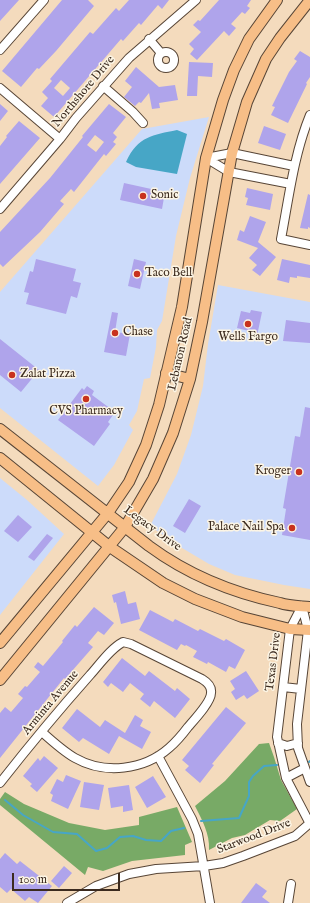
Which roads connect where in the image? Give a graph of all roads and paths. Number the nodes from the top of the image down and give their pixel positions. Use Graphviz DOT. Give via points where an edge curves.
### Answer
graph roads {
  1 [pos="44,0"];
  2 [pos="196,0"];
  3 [pos="277,0"];
  4 [pos="310,0"];
  5 [pos="149,39"];
  6 [pos="0,50"];
  7 [pos="161,53"];
  8 [pos="103,86"];
  9 [pos="0,88"];
  10 [pos="310,115"];
  11 [pos="143,123"];
  12 [pos="60,139"];
  13 [pos="232,152"];
  14 [pos="206,158"];
  15 [pos="294,166"];
  16 [pos="229,172"];
  17 [pos="291,184"];
  18 [pos="0,209"];
  19 [pos="310,245"];
  20 [pos="166,373"];
  21 [pos="190,379"];
  22 [pos="0,429"];
  23 [pos="0,458"];
  24 [pos="108,513"];
  25 [pos="125,527"];
  26 [pos="92,532"];
  27 [pos="110,547"];
  28 [pos="306,607"];
  29 [pos="290,629"];
  30 [pos="309,630"];
  31 [pos="0,643"];
  32 [pos="0,680"];
  33 [pos="283,687"];
  34 [pos="302,689"];
  35 [pos="42,732"];
  36 [pos="278,743"];
  37 [pos="298,743"];
  38 [pos="158,756"];
  39 [pos="305,768"];
  40 [pos="286,778"];
  41 [pos="310,782"];
  42 [pos="0,783"];
  43 [pos="310,824"];
  44 [pos="204,866"];
  45 [pos="291,884"];
  46 [pos="67,903"];
  47 [pos="210,903"];
  48 [pos="288,903"];
  1 -- 6 [label="street"];
  2 -- 5 [label="street, Northshore Drive"];
  3 -- 14 [label="main road, Lebanon Road" via="249,40 234,70"];
  4 -- 13 [label="main road, Lebanon Road" via="266,59 247,102"];
  5 -- 7 [label="street"];
  5 -- 8 [label="street, Northshore Drive"];
  8 -- 11 [label="street"];
  8 -- 12 [label="street, Northshore Drive"];
  9 -- 12 [label="street"];
  10 -- 15 [label="street"];
  12 -- 18 [label="street, Northshore Drive"];
  13 -- 14 [label="street"];
  13 -- 15 [label="street"];
  13 -- 16 [label="main road, Lebanon Road"];
  14 -- 16 [label="street"];
  14 -- 20 [label="main road, Lebanon Road" via="182,307"];
  15 -- 17 [label="street"];
  16 -- 17 [label="street"];
  16 -- 21 [label="main road, Lebanon Road"];
  17 -- 19 [label="street" via="281,239"];
  20 -- 21 [label="main road"];
  20 -- 24 [label="main road, Lebanon Road" via="146,445 129,482"];
  21 -- 25 [label="main road, Lebanon Road" via="173,432 153,479"];
  22 -- 24 [label="main road, Legacy Drive"];
  23 -- 26 [label="main road"];
  24 -- 25 [label="main road, Legacy Drive"];
  24 -- 26 [label="main road, Lebanon Road"];
  25 -- 27 [label="main road, Lebanon Road"];
  25 -- 28 [label="main road, Legacy Drive" via="159,554 212,582 281,604"];
  26 -- 27 [label="main road"];
  26 -- 31 [label="main road, Lebanon Road"];
  27 -- 29 [label="main road" via="163,583 195,599 242,617"];
  27 -- 32 [label="main road, Lebanon Road"];
  28 -- 29 [label="street, Texas Drive"];
  28 -- 30 [label="street"];
  29 -- 30 [label="main road"];
  29 -- 33 [label="street, Texas Drive"];
  30 -- 34 [label="street"];
  33 -- 34 [label="street"];
  33 -- 36 [label="street, Texas Drive"];
  34 -- 37 [label="street" via="297,724"];
  35 -- 38 [label="street" via="71,756 98,767 128,768"];
  35 -- 38 [label="street, Arminta Avenue" via="122,642 139,647 205,680 210,686 208,702 176,742"];
  35 -- 42 [label="street, Arminta Avenue"];
  36 -- 37 [label="street" via="287,746"];
  36 -- 40 [label="street, Texas Drive"];
  37 -- 39 [label="street"];
  38 -- 44 [label="street" via="195,826"];
  39 -- 40 [label="street"];
  39 -- 41 [label="street"];
  40 -- 43 [label="street, Texas Drive"];
  43 -- 44 [label="street, Starwood Drive" via="295,836 243,856"];
  44 -- 46 [label="street, Starwood Drive" via="156,869 123,875 91,888"];
  44 -- 47 [label="street"];
  45 -- 48 [label="street"];
}
